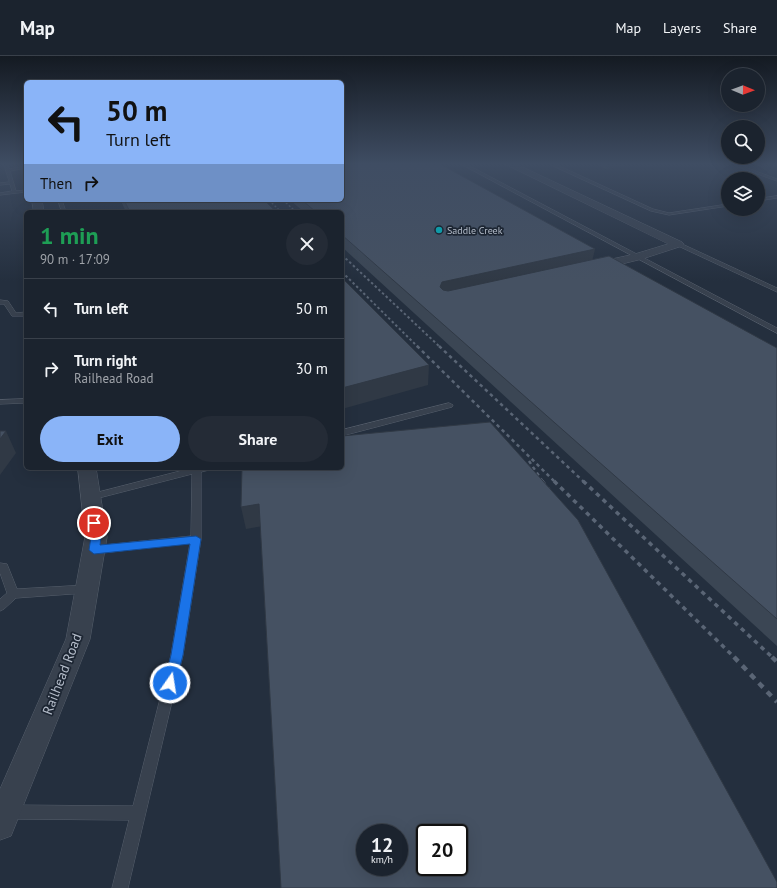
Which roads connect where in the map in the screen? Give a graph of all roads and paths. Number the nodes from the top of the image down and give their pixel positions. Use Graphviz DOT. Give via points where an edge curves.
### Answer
graph roads {
  1 [pos="537,203"];
  2 [pos="587,203"];
  3 [pos="635,203"];
  4 [pos="721,206"];
  5 [pos="672,246"];
  6 [pos="638,256"];
  7 [pos="579,270"];
  8 [pos="777,290"];
  9 [pos="0,302"];
  10 [pos="24,314"];
  11 [pos="777,331"];
  12 [pos="24,401"];
  13 [pos="0,402"];
  14 [pos="449,405"];
  15 [pos="344,432"];
  16 [pos="87,470"];
  17 [pos="196,470"];
  18 [pos="200,470"];
  19 [pos="91,496"];
  20 [pos="196,539"];
  21 [pos="94,550"];
  22 [pos="0,567"];
  23 [pos="86,590"];
  24 [pos="13,594"];
  25 [pos="0,606"];
  26 [pos="139,813"];
  27 [pos="3,818"];
  28 [pos="120,888"];
  1 -- 6 [label="lane"];
  2 -- 5 [label="street"];
  3 -- 4 [label="lane" via="669,214"];
  5 -- 6 [label="street"];
  5 -- 8 [label="lane"];
  6 -- 7 [label="street"];
  6 -- 11 [label="lane"];
  9 -- 10 [label="lane" via="6,302 14,315"];
  12 -- 13 [label="lane"];
  14 -- 15 [label="lane"];
  16 -- 19 [label="street, Railhead Road"];
  17 -- 19 [label="lane"];
  18 -- 20 [label="lane"];
  19 -- 21 [label="street, Railhead Road" via="96,537"];
  20 -- 21 [label="lane"];
  20 -- 26 [label="lane" via="177,655"];
  21 -- 23 [label="street, Railhead Road"];
  22 -- 24 [label="lane" via="3,567"];
  23 -- 24 [label="lane"];
  23 -- 27 [label="street, Railhead Road" via="78,639"];
  24 -- 25 [label="lane"];
  26 -- 27 [label="lane"];
  26 -- 28 [label="lane"];
}
